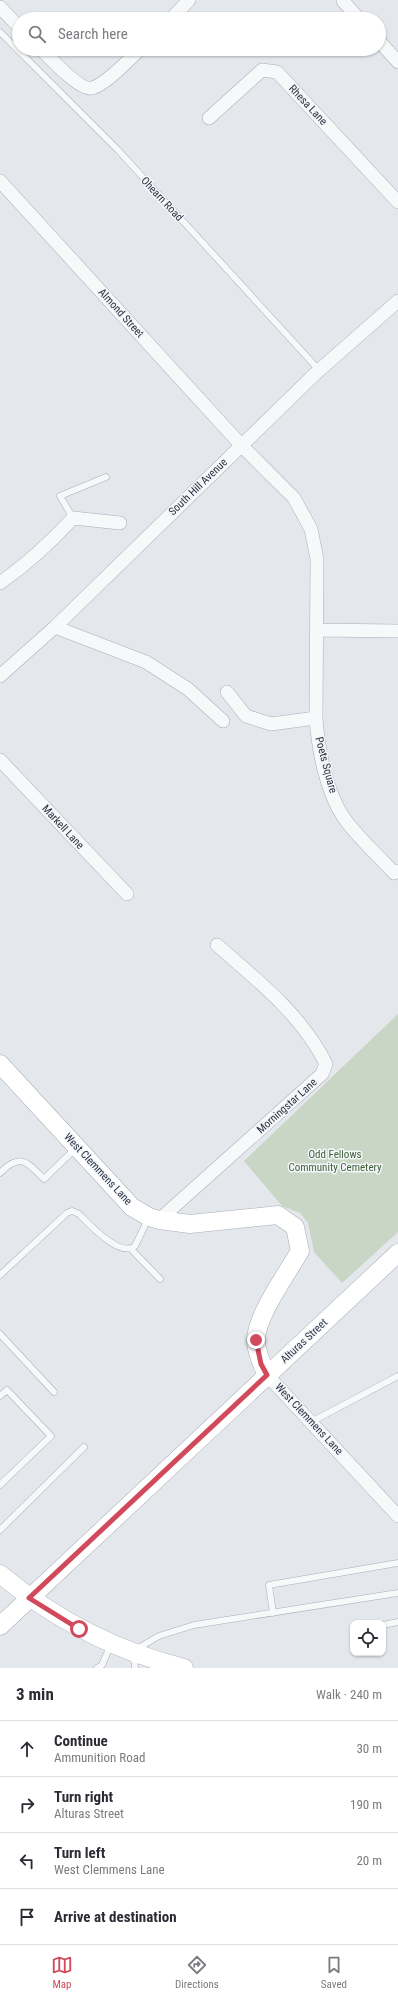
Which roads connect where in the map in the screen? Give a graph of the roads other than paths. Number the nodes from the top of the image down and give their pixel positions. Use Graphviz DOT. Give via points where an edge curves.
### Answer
graph roads {
  1 [pos="189,0"];
  2 [pos="343,1"];
  3 [pos="0,7"];
  4 [pos="178,12"];
  5 [pos="353,12"];
  6 [pos="12,19"];
  7 [pos="0,32"];
  8 [pos="12,44"];
  9 [pos="386,49"];
  10 [pos="24,56"];
  11 [pos="48,56"];
  12 [pos="132,56"];
  13 [pos="398,62"];
  14 [pos="209,118"];
  15 [pos="0,181"];
  16 [pos="398,202"];
  17 [pos="398,301"];
  18 [pos="319,370"];
  19 [pos="241,445"];
  20 [pos="106,477"];
  21 [pos="73,518"];
  22 [pos="120,523"];
  23 [pos="0,583"];
  24 [pos="55,627"];
  25 [pos="317,630"];
  26 [pos="398,631"];
  27 [pos="0,676"];
  28 [pos="227,692"];
  29 [pos="316,718"];
  30 [pos="223,721"];
  31 [pos="0,760"];
  32 [pos="398,871"];
  33 [pos="126,894"];
  34 [pos="217,946"];
  35 [pos="0,1065"];
  36 [pos="77,1147"];
  37 [pos="0,1173"];
  38 [pos="154,1219"];
  39 [pos="132,1249"];
  40 [pos="398,1253"];
  41 [pos="0,1275"];
  42 [pos="160,1279"];
  43 [pos="0,1334"];
  44 [pos="267,1375"];
  45 [pos="398,1376"];
  46 [pos="54,1392"];
  47 [pos="0,1396"];
  48 [pos="311,1422"];
  49 [pos="84,1448"];
  50 [pos="0,1484"];
  51 [pos="398,1516"];
  52 [pos="0,1530"];
  53 [pos="398,1563"];
  54 [pos="0,1574"];
  55 [pos="398,1593"];
  56 [pos="29,1598"];
  57 [pos="273,1613"];
  58 [pos="398,1622"];
  59 [pos="386,1624"];
  60 [pos="0,1626"];
  61 [pos="112,1642"];
  62 [pos="134,1660"];
  63 [pos="98,1668"];
  64 [pos="184,1668"];
  1 -- 4 [label="street"];
  2 -- 5 [label="street"];
  3 -- 6 [label="street"];
  7 -- 8 [label="lane, Ohearn Road"];
  9 -- 13 [label="street"];
  10 -- 18 [label="lane, Ohearn Road" via="118,150"];
  11 -- 12 [label="street" via="73,79 84,87 92,88"];
  14 -- 16 [label="street, Rhesa Lane" via="262,70 277,72"];
  15 -- 19 [label="street, Almond Street"];
  17 -- 18 [label="street, South Hill Avenue"];
  18 -- 19 [label="street, South Hill Avenue"];
  19 -- 24 [label="street, South Hill Avenue"];
  19 -- 25 [label="street, Poets Square" via="294,498 311,528 317,559"];
  20 -- 21 [label="lane" via="60,496"];
  21 -- 22 [label="street"];
  21 -- 23 [label="street" via="55,538"];
  24 -- 27 [label="street, South Hill Avenue"];
  24 -- 30 [label="street" via="146,662 188,688"];
  25 -- 26 [label="street"];
  25 -- 29 [label="street, Poets Square"];
  28 -- 29 [label="street" via="246,716 272,724"];
  29 -- 32 [label="street, Poets Square" via="317,737 330,787 344,818 394,873"];
  31 -- 33 [label="street, Markell Lane"];
  34 -- 38 [label="street, Morningstar Lane" via="268,989 316,1044 326,1064 322,1074"];
  35 -- 36 [label="street, West Clemmens Lane"];
  36 -- 37 [label="lane" via="44,1179 28,1163 16,1160"];
  36 -- 38 [label="street, West Clemmens Lane" via="132,1207"];
  38 -- 39 [label="lane"];
  38 -- 44 [label="street, West Clemmens Lane" via="190,1224 278,1215 295,1227 300,1251 262,1317 256,1340 261,1364"];
  39 -- 41 [label="lane" via="118,1248 72,1211 66,1212"];
  39 -- 42 [label="lane"];
  40 -- 44 [label="street, Alturas Street"];
  43 -- 46 [label="lane"];
  44 -- 48 [label="street, West Clemmens Lane"];
  44 -- 56 [label="street, Alturas Street"];
  45 -- 48 [label="lane"];
  47 -- 50 [label="lane" via="7,1390 51,1436"];
  48 -- 51 [label="street, West Clemmens Lane"];
  49 -- 52 [label="lane"];
  53 -- 57 [label="lane" via="269,1585"];
  54 -- 56 [label="street"];
  55 -- 57 [label="lane"];
  56 -- 60 [label="street, Alturas Street"];
  56 -- 61 [label="street" via="79,1629"];
  57 -- 62 [label="lane" via="194,1625 159,1636"];
  58 -- 59 [label="lane"];
  61 -- 62 [label="street"];
  61 -- 63 [label="lane" via="102,1665"];
  62 -- 64 [label="street"];
}
